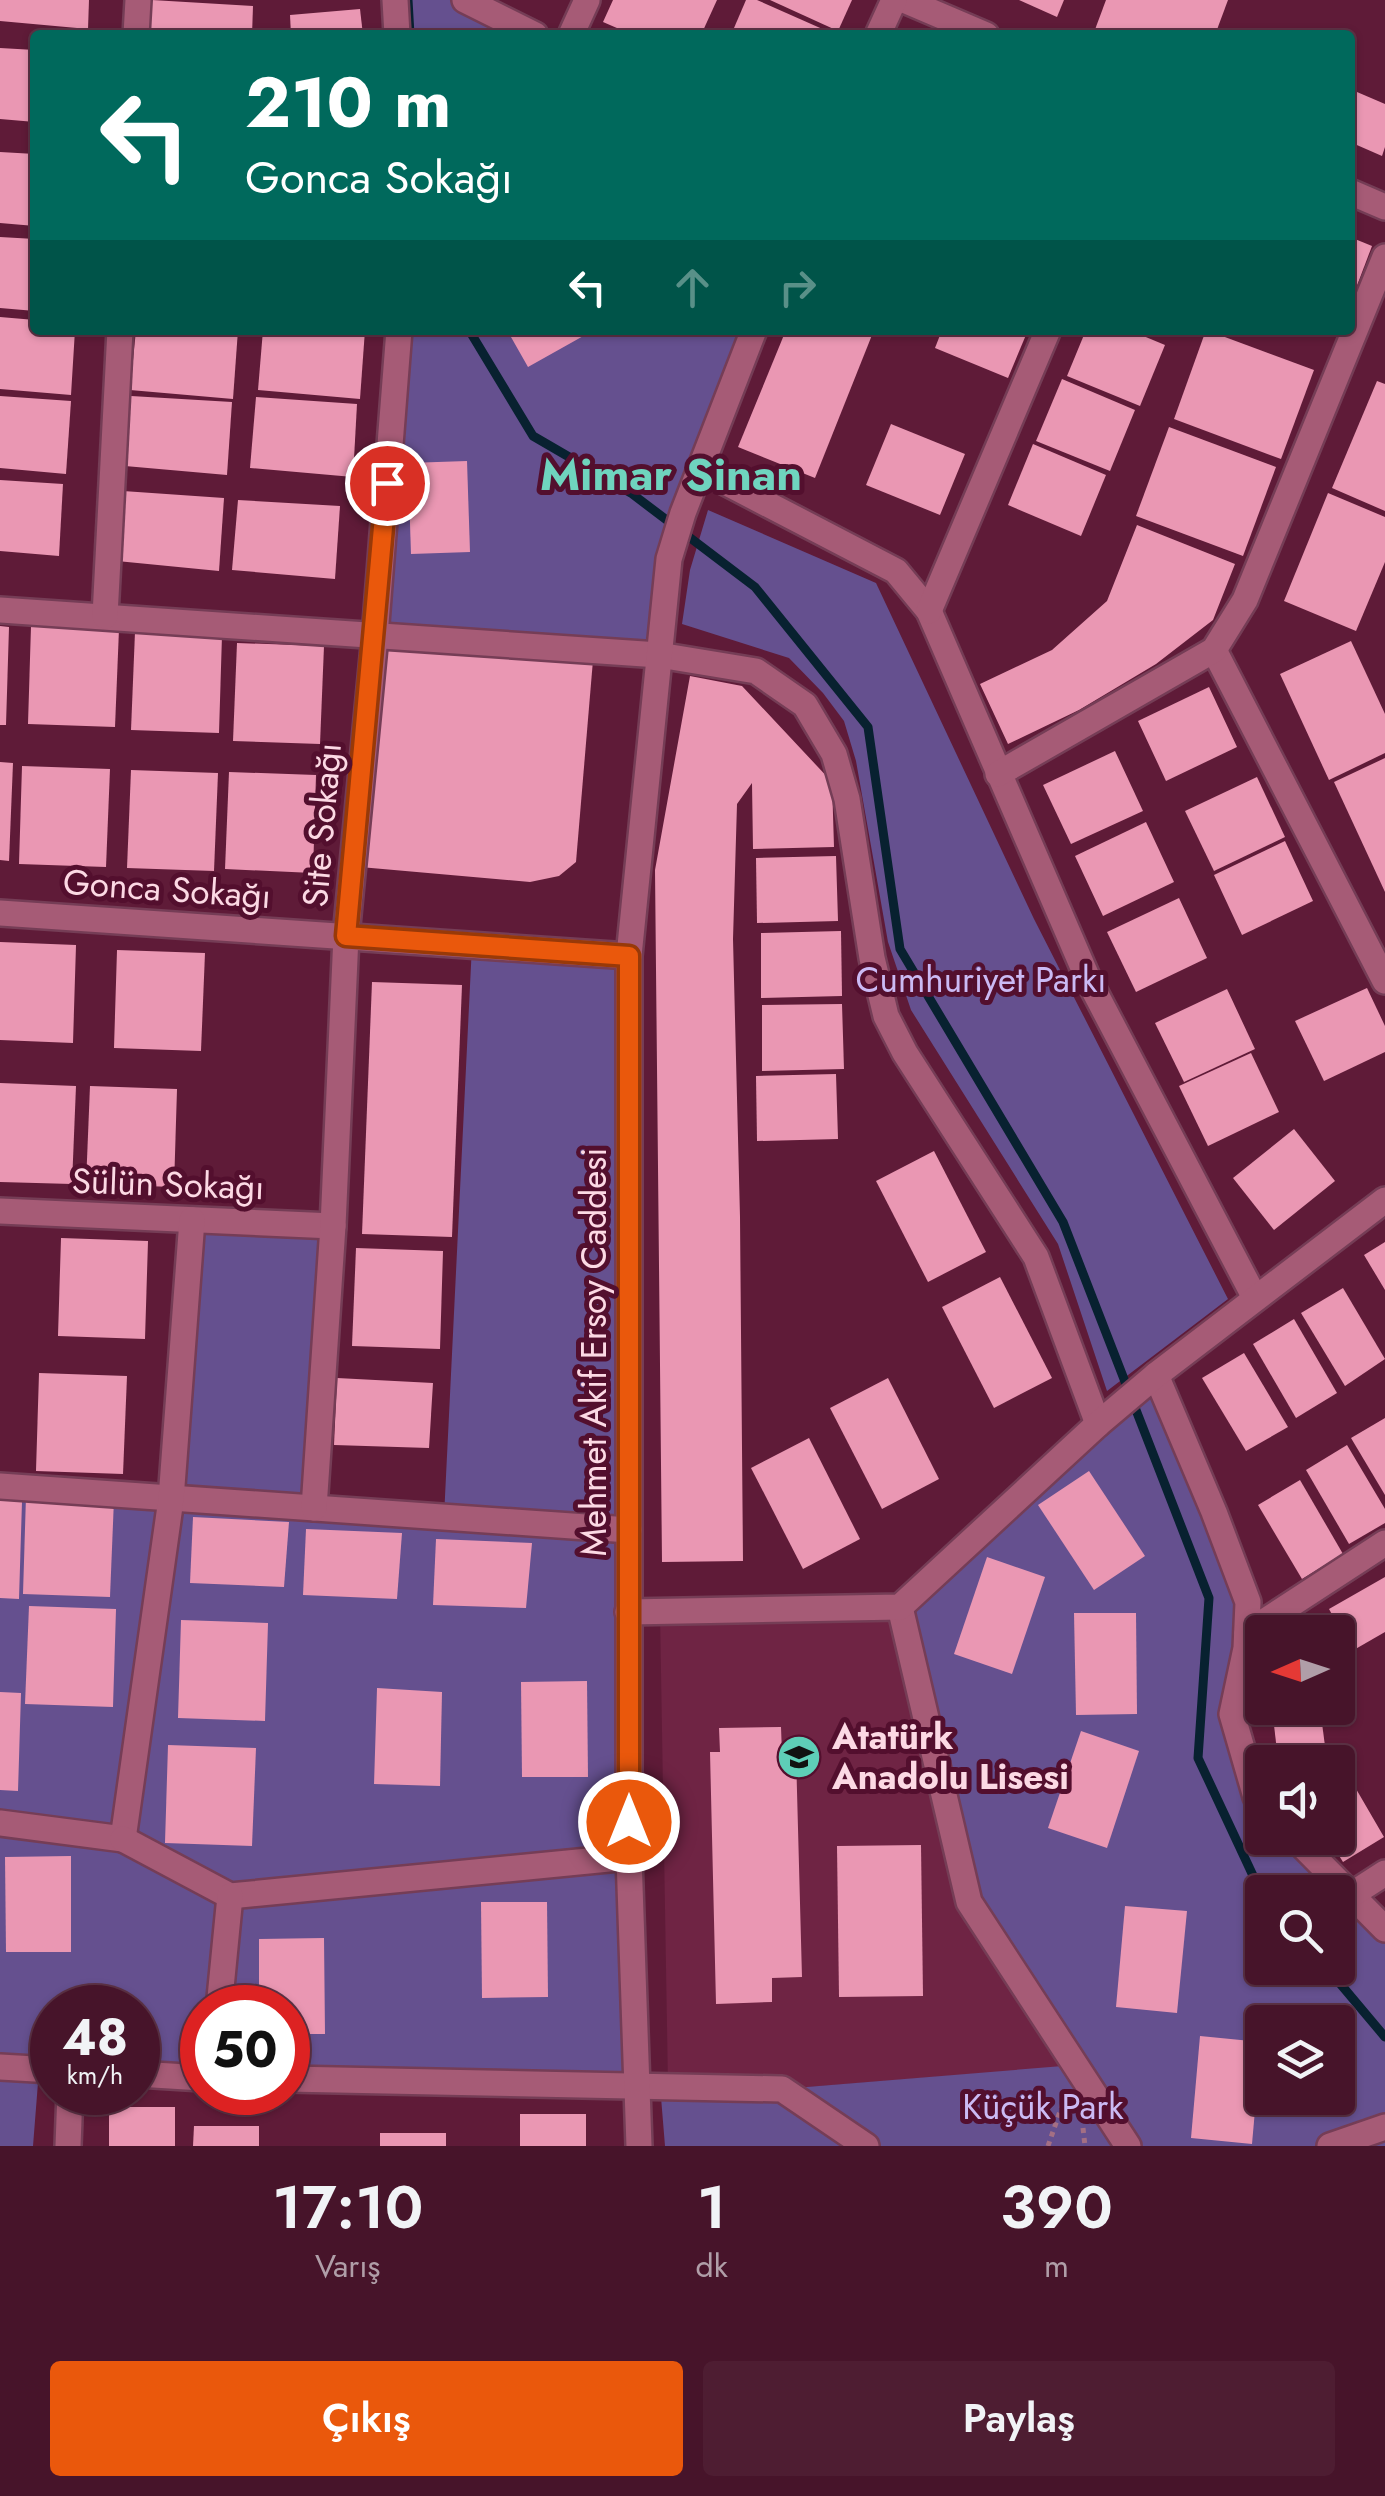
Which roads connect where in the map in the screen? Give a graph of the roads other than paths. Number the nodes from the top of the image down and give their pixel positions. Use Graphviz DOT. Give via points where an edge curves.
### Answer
graph roads {
  1 [pos="138,0"];
  2 [pos="395,0"];
  3 [pos="465,0"];
  4 [pos="587,0"];
  5 [pos="894,0"];
  6 [pos="904,0"];
  7 [pos="136,30"];
  8 [pos="397,30"];
  9 [pos="524,30"];
  10 [pos="574,30"];
  11 [pos="880,30"];
  12 [pos="974,30"];
  13 [pos="1355,194"];
  14 [pos="1385,207"];
  15 [pos="1385,257"];
  16 [pos="1355,330"];
  17 [pos="120,335"];
  18 [pos="398,335"];
  19 [pos="752,335"];
  20 [pos="1046,335"];
  21 [pos="1353,335"];
  22 [pos="700,469"];
  23 [pos="0,610"];
  24 [pos="929,611"];
  25 [pos="105,616"];
  26 [pos="375,636"];
  27 [pos="1214,650"];
  28 [pos="659,655"];
  29 [pos="998,774"];
  30 [pos="0,913"];
  31 [pos="346,936"];
  32 [pos="629,956"];
  33 [pos="1385,980"];
  34 [pos="1385,1200"];
  35 [pos="0,1211"];
  36 [pos="192,1220"];
  37 [pos="334,1226"];
  38 [pos="1255,1298"];
  39 [pos="1156,1374"];
  40 [pos="1098,1424"];
  41 [pos="0,1486"];
  42 [pos="171,1500"];
  43 [pos="314,1508"];
  44 [pos="628,1530"];
  45 [pos="1385,1543"];
  46 [pos="900,1606"];
  47 [pos="628,1612"];
  48 [pos="1248,1615"];
  49 [pos="1275,1615"];
  50 [pos="1245,1644"];
  51 [pos="1245,1759"];
  52 [pos="0,1823"];
  53 [pos="123,1839"];
  54 [pos="1312,1855"];
  55 [pos="629,1857"];
  56 [pos="1385,1872"];
  57 [pos="1332,1875"];
  58 [pos="1355,1892"];
  59 [pos="230,1896"];
  60 [pos="1355,1899"];
  61 [pos="1385,1929"];
  62 [pos="222,1985"];
  63 [pos="0,2067"];
  64 [pos="30,2069"];
  65 [pos="310,2079"];
  66 [pos="635,2084"];
  67 [pos="69,2115"];
  68 [pos="1385,2127"];
  69 [pos="68,2146"];
  70 [pos="638,2146"];
  71 [pos="866,2146"];
  72 [pos="1128,2146"];
  73 [pos="1330,2146"];
  1 -- 7 [label="street"];
  2 -- 8 [label="street"];
  3 -- 9 [label="street"];
  4 -- 10 [label="street"];
  5 -- 11 [label="street"];
  6 -- 12 [label="street"];
  13 -- 14 [label="street"];
  15 -- 16 [label="street"];
  17 -- 25 [label="street"];
  18 -- 26 [label="street, Site Sokağı"];
  19 -- 22 [label="street, Mehmet Akif Ersoy Caddesi"];
  20 -- 24 [label="street"];
  21 -- 27 [label="street" via="1245,600"];
  22 -- 24 [label="street" via="896,570"];
  22 -- 28 [label="street, Mehmet Akif Ersoy Caddesi" via="669,559"];
  23 -- 25 [label="street"];
  24 -- 29 [label="street"];
  25 -- 26 [label="street"];
  26 -- 28 [label="street"];
  26 -- 31 [label="street, Site Sokağı"];
  27 -- 29 [label="street"];
  27 -- 33 [label="street"];
  28 -- 32 [label="street, Mehmet Akif Ersoy Caddesi"];
  28 -- 40 [label="street" via="756,671 805,705 834,754 886,1016 1036,1257"];
  29 -- 38 [label="street" via="1088,979"];
  30 -- 31 [label="street, Gonca Sokağı"];
  31 -- 32 [label="street, Gonca Sokağı"];
  31 -- 37 [label="street, Site Sokağı"];
  32 -- 44 [label="street, Mehmet Akif Ersoy Caddesi"];
  34 -- 38 [label="street"];
  35 -- 36 [label="street, Sülün Sokağı"];
  36 -- 37 [label="street, Sülün Sokağı"];
  36 -- 42 [label="street"];
  37 -- 43 [label="street, Site Sokağı"];
  38 -- 39 [label="street"];
  39 -- 40 [label="street"];
  39 -- 48 [label="street" via="1214,1512"];
  40 -- 46 [label="street"];
  41 -- 42 [label="street"];
  42 -- 43 [label="street"];
  42 -- 53 [label="street"];
  43 -- 44 [label="street"];
  44 -- 47 [label="street, Mehmet Akif Ersoy Caddesi"];
  45 -- 49 [label="street"];
  46 -- 47 [label="street"];
  46 -- 72 [label="street" via="969,1902"];
  47 -- 55 [label="street, Mehmet Akif Ersoy Caddesi"];
  50 -- 51 [label="street" via="1232,1714"];
  52 -- 53 [label="street"];
  53 -- 59 [label="street"];
  54 -- 57 [label="street"];
  55 -- 59 [label="street"];
  55 -- 66 [label="street, Mehmet Akif Ersoy Caddesi"];
  56 -- 58 [label="street"];
  59 -- 62 [label="street"];
  60 -- 61 [label="street"];
  63 -- 64 [label="street"];
  65 -- 66 [label="street"];
  66 -- 70 [label="street, Mehmet Akif Ersoy Caddesi"];
  66 -- 71 [label="street" via="782,2089"];
  67 -- 69 [label="street"];
  68 -- 73 [label="street"];
}
